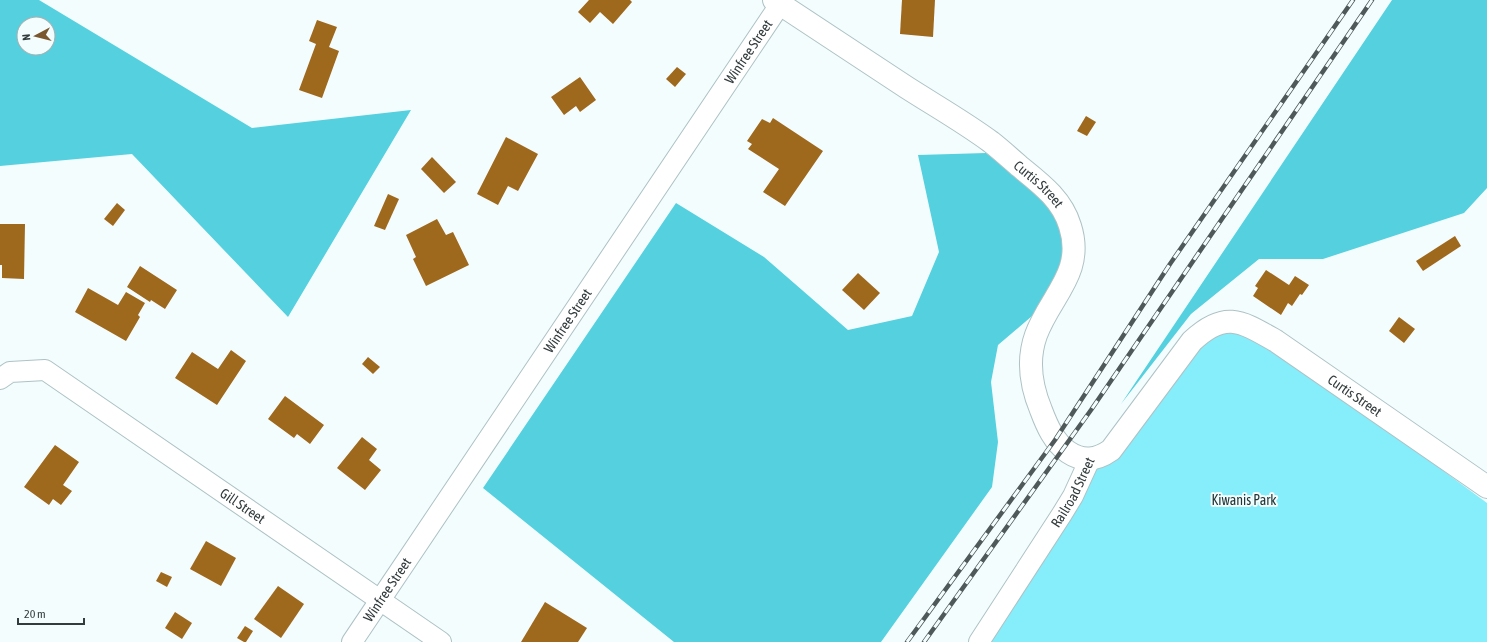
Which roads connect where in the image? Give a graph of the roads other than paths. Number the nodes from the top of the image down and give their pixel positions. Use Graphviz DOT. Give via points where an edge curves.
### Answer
graph roads {
  1 [pos="779,1"];
  2 [pos="1215,325"];
  3 [pos="0,379"];
  4 [pos="1090,459"];
  5 [pos="1487,488"];
  6 [pos="381,601"];
  7 [pos="352,642"];
  8 [pos="441,642"];
  9 [pos="980,642"];
  1 -- 4 [label="street, Curtis Street" via="990,142 1056,199 1068,222 1073,239 1072,265 1063,287 1036,335 1032,350 1032,379 1036,398 1055,440 1075,456"];
  1 -- 6 [label="street, Winfree Street"];
  2 -- 4 [label="street, Railroad Street" via="1205,330 1187,347 1116,444 1105,454"];
  2 -- 5 [label="street, Curtis Street" via="1226,322 1242,323 1276,341"];
  3 -- 6 [label="street, Gill Street" via="10,372 44,370"];
  4 -- 9 [label="street, Railroad Street" via="1066,508"];
  6 -- 7 [label="street, Winfree Street"];
  6 -- 8 [label="street, Gill Street"];
}
